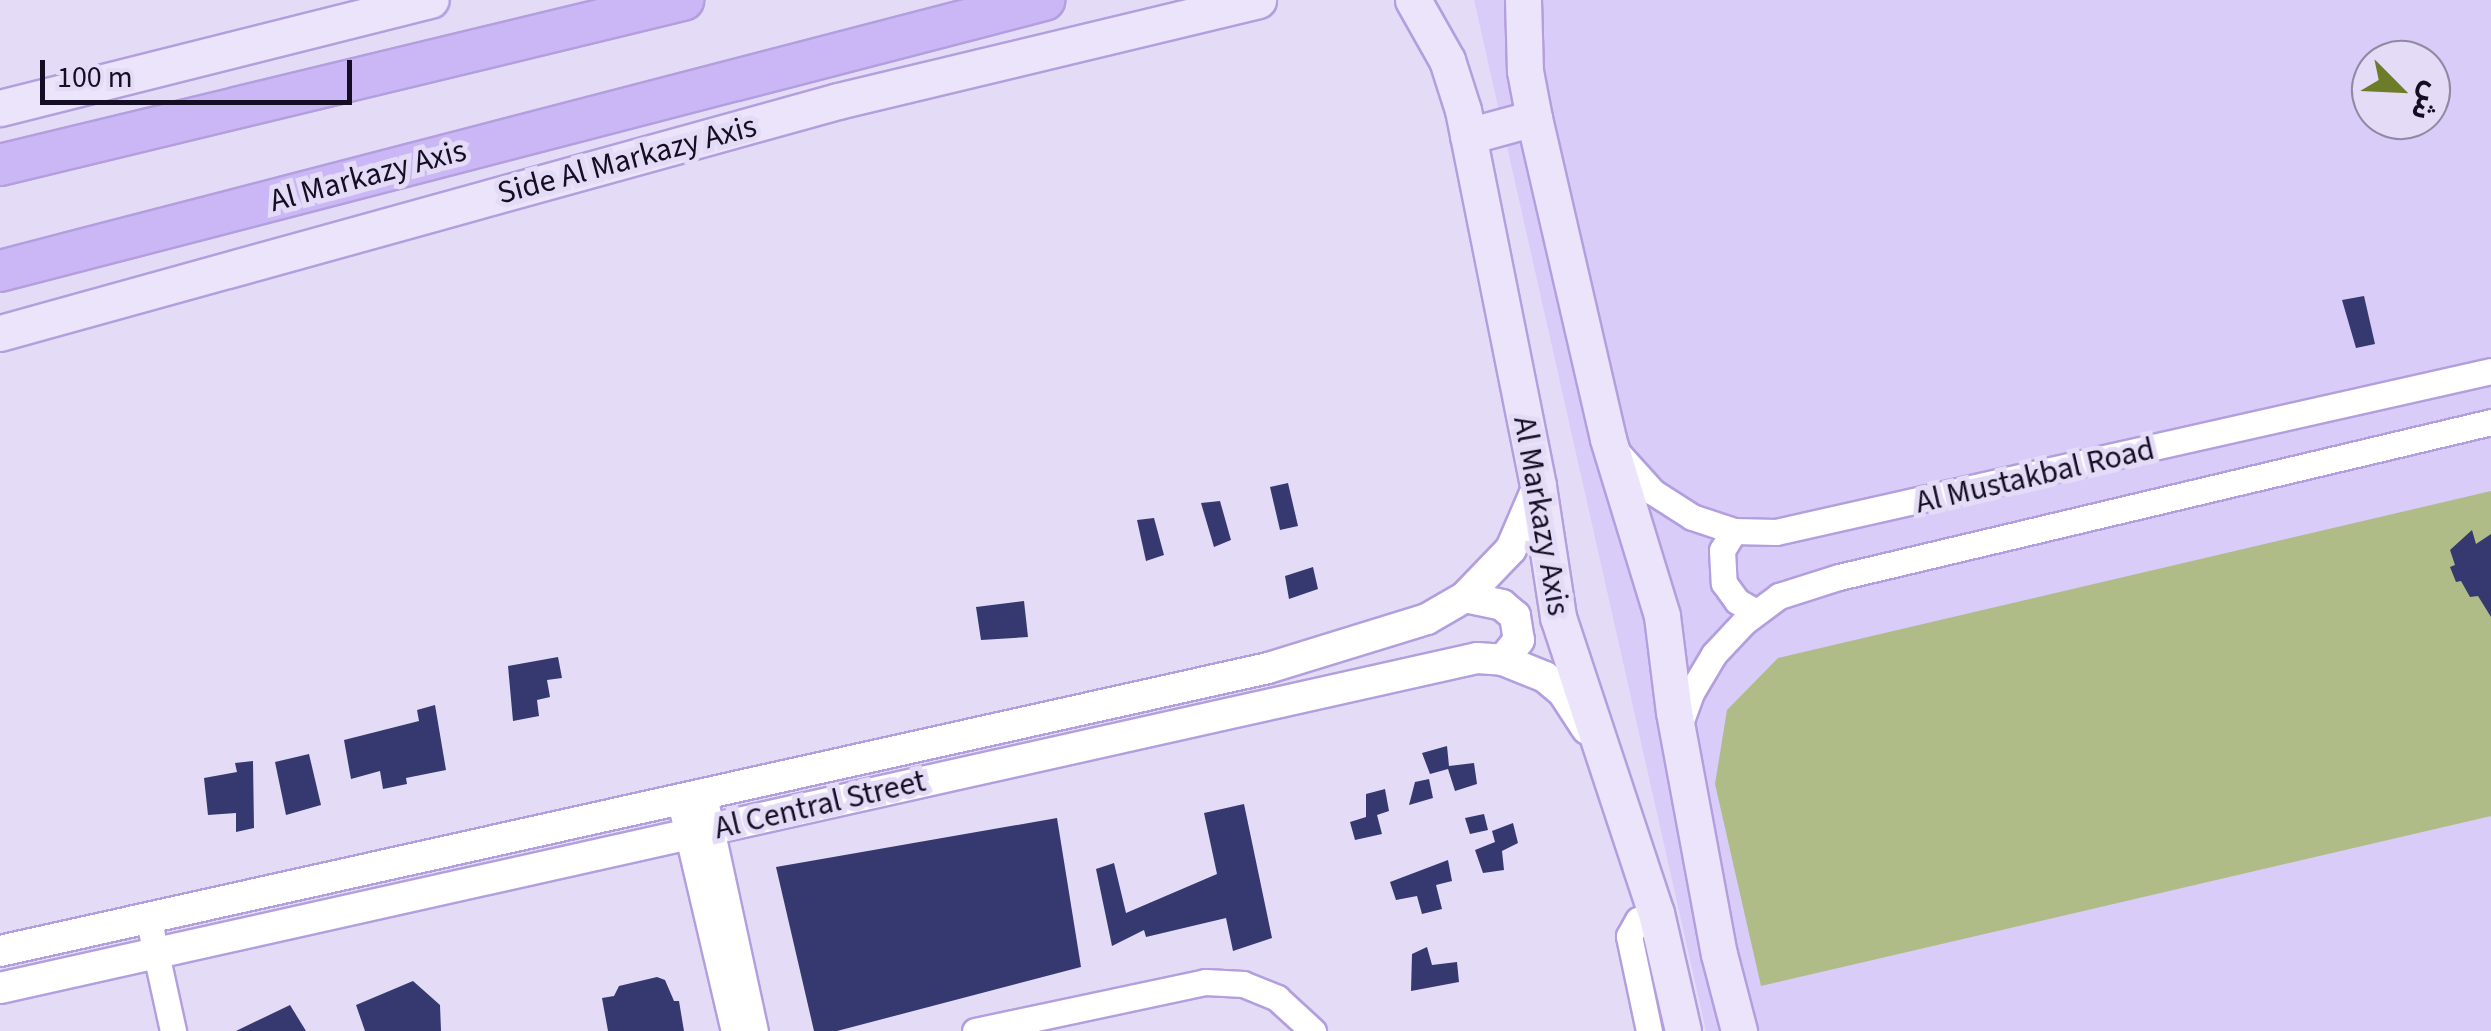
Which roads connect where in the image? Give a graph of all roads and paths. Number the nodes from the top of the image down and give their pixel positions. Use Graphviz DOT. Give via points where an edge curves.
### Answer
graph roads {
  1 [pos="432,0"];
  2 [pos="683,0"];
  3 [pos="1044,0"];
  4 [pos="1413,0"];
  5 [pos="1522,0"];
  6 [pos="1251,1"];
  7 [pos="394,4"];
  8 [pos="0,108"];
  9 [pos="1534,118"];
  10 [pos="1468,136"];
  11 [pos="0,164"];
  12 [pos="0,271"];
  13 [pos="0,333"];
  14 [pos="2491,371"];
  15 [pos="2491,422"];
  16 [pos="1608,439"];
  17 [pos="1538,486"];
  18 [pos="1734,531"];
  19 [pos="1465,596"];
  20 [pos="1756,612"];
  21 [pos="1503,660"];
  22 [pos="1678,731"];
  23 [pos="1603,752"];
  24 [pos="691,794"];
  25 [pos="700,832"];
  26 [pos="1656,914"];
  27 [pos="148,917"];
  28 [pos="0,950"];
  29 [pos="156,953"];
  30 [pos="0,988"];
  31 [pos="1015,1027"];
  32 [pos="173,1031"];
  33 [pos="734,1031"];
  34 [pos="755,1031"];
  35 [pos="975,1031"];
  36 [pos="1313,1031"];
  37 [pos="1649,1031"];
  38 [pos="1683,1031"];
  39 [pos="1739,1031"];
  1 -- 7 [label="main road"];
  2 -- 11 [label="highway"];
  3 -- 12 [label="highway, Al Markazy Axis"];
  4 -- 10 [label="main road, Al Markazy Axis" via="1447,60"];
  5 -- 9 [label="main road"];
  6 -- 13 [label="main road, Side Al Markazy Axis" via="838,102"];
  7 -- 8 [label="main road"];
  9 -- 10 [label="main road"];
  9 -- 16 [label="main road"];
  10 -- 17 [label="main road, Al Markazy Axis"];
  14 -- 18 [label="street, Al Mustakbal Road" via="1865,515 1776,532"];
  15 -- 20 [label="street, Al Mustakbal Road" via="1839,577 1780,596"];
  16 -- 18 [label="street, Al Mustakbal Road" via="1653,492 1692,517"];
  16 -- 22 [label="main road" via="1652,576"];
  17 -- 19 [label="street, Al Central Street" via="1510,548"];
  17 -- 23 [label="main road, Al Markazy Axis" via="1558,617"];
  18 -- 20 [label="street" via="1722,550 1724,583 1736,601"];
  19 -- 21 [label="street" via="1515,616 1519,640"];
  19 -- 24 [label="street, Al Central Street" via="1427,620 1268,668"];
  20 -- 22 [label="street, Al Mustakbal Road" via="1702,672"];
  21 -- 23 [label="street, Al Central Street" via="1563,692"];
  21 -- 25 [label="street, Al Central Street" via="1444,664"];
  22 -- 39 [label="main road"];
  23 -- 26 [label="main road, Al Markazy Axis"];
  24 -- 25 [label="street"];
  24 -- 27 [label="street, Al Central Street"];
  25 -- 29 [label="street, Al Central Street"];
  25 -- 33 [label="street"];
  25 -- 34 [label="street"];
  26 -- 37 [label="street" via="1638,920 1629,936"];
  26 -- 38 [label="main road, Al Markazy Axis"];
  27 -- 28 [label="street, Al Central Street"];
  27 -- 29 [label="street"];
  29 -- 30 [label="street, Al Central Street"];
  29 -- 32 [label="street"];
  31 -- 35 [label="street"];
  31 -- 36 [label="street" via="1205,982 1242,984 1277,998"];
}
